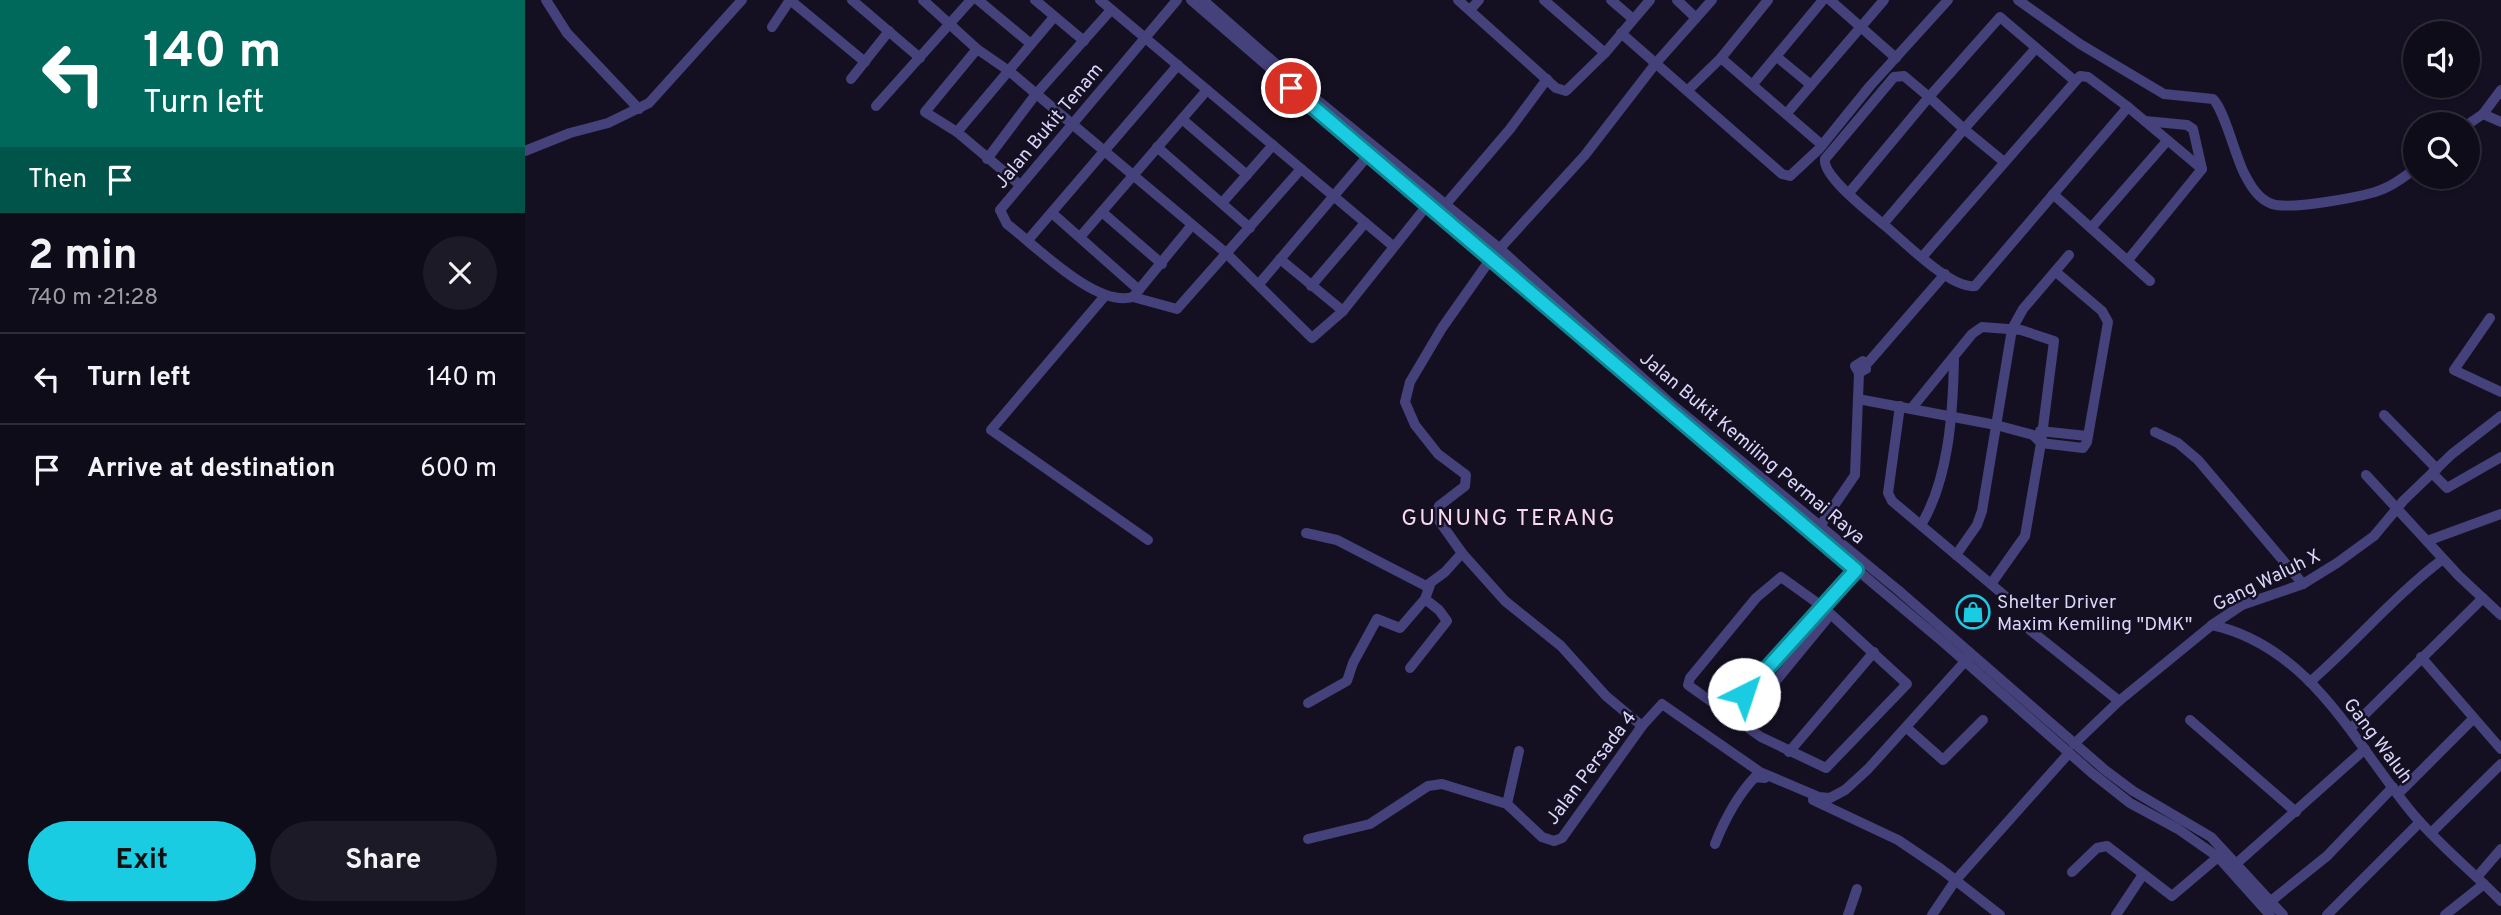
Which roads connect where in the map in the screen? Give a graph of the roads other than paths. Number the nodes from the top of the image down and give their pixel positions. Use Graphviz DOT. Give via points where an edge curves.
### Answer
graph roads {
  1 [pos="546,0"];
  2 [pos="742,0"];
  3 [pos="790,0"];
  4 [pos="852,0"];
  5 [pos="923,0"];
  6 [pos="971,0"];
  7 [pos="978,0"];
  8 [pos="1035,0"];
  9 [pos="1100,0"];
  10 [pos="1177,0"];
  11 [pos="1191,0"];
  12 [pos="1203,0"];
  13 [pos="1458,0"];
  14 [pos="1479,0"];
  15 [pos="1544,0"];
  16 [pos="1611,0"];
  17 [pos="1650,0"];
  18 [pos="1677,0"];
  19 [pos="1712,0"];
  20 [pos="1768,0"];
  21 [pos="1823,0"];
  22 [pos="1830,0"];
  23 [pos="1884,0"];
  24 [pos="1948,0"];
  25 [pos="2018,0"];
  26 [pos="1111,9"];
  27 [pos="1470,10"];
  28 [pos="1054,17"];
  29 [pos="1696,18"];
  30 [pos="1633,19"];
  31 [pos="950,23"];
  32 [pos="772,27"];
  33 [pos="1860,27"];
  34 [pos="889,32"];
  35 [pos="1621,33"];
  36 [pos="1146,38"];
  37 [pos="1084,41"];
  38 [pos="1031,44"];
  39 [pos="2036,48"];
  40 [pos="977,49"];
  41 [pos="1605,53"];
  42 [pos="1777,57"];
  43 [pos="920,58"];
  44 [pos="1721,58"];
  45 [pos="1896,58"];
  46 [pos="865,62"];
  47 [pos="1656,63"];
  48 [pos="1178,65"];
  49 [pos="1009,71"];
  50 [pos="851,79"];
  51 [pos="1547,79"];
  52 [pos="2075,81"];
  53 [pos="1753,84"];
  54 [pos="1811,85"];
  55 [pos="1207,90"];
  56 [pos="1688,90"];
  57 [pos="2501,90"];
  58 [pos="1036,94"];
  59 [pos="1929,97"];
  60 [pos="876,106"];
  61 [pos="2128,107"];
  62 [pos="639,109"];
  63 [pos="1787,113"];
  64 [pos="2483,114"];
  65 [pos="2480,116"];
  66 [pos="1182,119"];
  67 [pos="2145,121"];
  68 [pos="2501,122"];
  69 [pos="1072,123"];
  70 [pos="1963,129"];
  71 [pos="957,132"];
  72 [pos="2167,141"];
  73 [pos="1273,145"];
  74 [pos="1822,145"];
  75 [pos="1157,147"];
  76 [pos="1105,150"];
  77 [pos="1373,150"];
  78 [pos="525,151"];
  79 [pos="987,159"];
  80 [pos="2003,161"];
  81 [pos="1301,169"];
  82 [pos="2202,169"];
  83 [pos="1133,174"];
  84 [pos="1247,175"];
  85 [pos="2403,177"];
  86 [pos="1020,185"];
  87 [pos="1849,193"];
  88 [pos="2053,194"];
  89 [pos="1333,196"];
  90 [pos="1222,203"];
  91 [pos="1429,203"];
  92 [pos="1446,204"];
  93 [pos="1102,212"];
  94 [pos="1052,213"];
  95 [pos="1365,223"];
  96 [pos="1883,224"];
  97 [pos="1192,225"];
  98 [pos="1250,228"];
  99 [pos="2091,228"];
  100 [pos="1080,237"];
  101 [pos="1028,240"];
  102 [pos="1393,246"];
  103 [pos="1499,248"];
  104 [pos="1226,253"];
  105 [pos="2069,255"];
  106 [pos="1923,256"];
  107 [pos="1492,257"];
  108 [pos="1280,259"];
  109 [pos="2128,260"];
  110 [pos="1162,264"];
  111 [pos="2056,272"];
  112 [pos="1945,274"];
  113 [pos="2150,281"];
  114 [pos="1259,284"];
  115 [pos="1311,286"];
  116 [pos="1136,294"];
  117 [pos="1104,297"];
  118 [pos="1343,311"];
  119 [pos="2490,318"];
  120 [pos="2012,328"];
  121 [pos="1954,359"];
  122 [pos="2501,391"];
  123 [pos="1858,398"];
  124 [pos="1900,407"];
  125 [pos="1911,409"];
  126 [pos="2384,415"];
  127 [pos="1950,416"];
  128 [pos="2501,416"];
  129 [pos="1996,425"];
  130 [pos="2038,432"];
  131 [pos="2155,432"];
  132 [pos="2087,436"];
  133 [pos="2041,443"];
  134 [pos="2501,457"];
  135 [pos="2435,471"];
  136 [pos="2366,475"];
  137 [pos="2397,512"];
  138 [pos="2501,514"];
  139 [pos="1921,525"];
  140 [pos="1817,531"];
  141 [pos="1306,533"];
  142 [pos="1148,540"];
  143 [pos="2427,541"];
  144 [pos="1462,553"];
  145 [pos="1956,555"];
  146 [pos="2444,559"];
  147 [pos="1856,570"];
  148 [pos="1991,584"];
  149 [pos="2303,584"];
  150 [pos="1430,585"];
  151 [pos="2483,598"];
  152 [pos="1425,599"];
  153 [pos="2011,601"];
  154 [pos="1826,611"];
  155 [pos="2501,615"];
  156 [pos="2212,625"];
  157 [pos="2030,630"];
  158 [pos="1874,652"];
  159 [pos="2421,657"];
  160 [pos="1968,658"];
  161 [pos="1773,660"];
  162 [pos="1410,668"];
  163 [pos="1784,668"];
  164 [pos="2310,682"];
  165 [pos="2119,701"];
  166 [pos="1308,703"];
  167 [pos="1729,711"];
  168 [pos="2473,719"];
  169 [pos="1983,720"];
  170 [pos="2190,720"];
  171 [pos="1743,721"];
  172 [pos="1642,726"];
  173 [pos="2352,727"];
  174 [pos="1907,728"];
  175 [pos="2072,749"];
  176 [pos="2365,749"];
  177 [pos="2501,749"];
  178 [pos="1519,751"];
  179 [pos="1789,752"];
  180 [pos="2501,764"];
  181 [pos="2395,790"];
  182 [pos="1507,804"];
  183 [pos="2296,812"];
  184 [pos="2168,818"];
  185 [pos="2420,822"];
  186 [pos="2432,832"];
  187 [pos="1308,839"];
  188 [pos="1715,844"];
  189 [pos="2501,849"];
  190 [pos="2218,857"];
  191 [pos="2237,863"];
  192 [pos="2072,872"];
  193 [pos="2142,876"];
  194 [pos="2481,880"];
  195 [pos="1955,881"];
  196 [pos="1857,889"];
  197 [pos="2271,901"];
  198 [pos="2501,901"];
  199 [pos="1848,915"];
  200 [pos="1932,915"];
  201 [pos="2000,915"];
  202 [pos="2116,915"];
  203 [pos="2270,915"];
  204 [pos="2283,915"];
  205 [pos="2327,915"];
  206 [pos="2445,915"];
  1 -- 62 [label="street" via="567,33"];
  2 -- 62 [label="street"];
  3 -- 32 [label="street"];
  3 -- 46 [label="street"];
  4 -- 34 [label="street"];
  5 -- 31 [label="street"];
  6 -- 31 [label="street"];
  7 -- 38 [label="street"];
  8 -- 28 [label="street"];
  9 -- 26 [label="street"];
  10 -- 36 [label="street, Jalan Bukit Tenam"];
  11 -- 77 [label="street, Jalan Bukit Kemiling Permai Raya"];
  12 -- 77 [label="street, Jalan Bukit Kemiling Permai Raya"];
  13 -- 27 [label="street"];
  14 -- 27 [label="street"];
  15 -- 41 [label="street"];
  16 -- 30 [label="street"];
  17 -- 30 [label="street"];
  18 -- 29 [label="street"];
  19 -- 29 [label="street"];
  20 -- 44 [label="street"];
  21 -- 42 [label="street"];
  22 -- 33 [label="street"];
  23 -- 33 [label="street"];
  24 -- 45 [label="street"];
  25 -- 85 [label="street" via="2164,94 2213,99 2254,191 2273,204 2334,201 2383,190"];
  26 -- 36 [label="street"];
  26 -- 37 [label="street"];
  27 -- 51 [label="street"];
  28 -- 37 [label="street"];
  28 -- 38 [label="street"];
  29 -- 47 [label="street"];
  30 -- 35 [label="street"];
  31 -- 40 [label="street"];
  31 -- 43 [label="street"];
  33 -- 45 [label="street"];
  33 -- 54 [label="street"];
  34 -- 43 [label="street"];
  34 -- 46 [label="street"];
  35 -- 41 [label="street"];
  35 -- 47 [label="street"];
  36 -- 48 [label="street"];
  36 -- 69 [label="street, Jalan Bukit Tenam"];
  37 -- 58 [label="street"];
  38 -- 49 [label="street"];
  39 -- 52 [label="street"];
  39 -- 59 [label="street" via="2000,17"];
  39 -- 70 [label="street"];
  40 -- 49 [label="street"];
  40 -- 71 [label="street" via="925,112"];
  41 -- 51 [label="street" via="1566,91"];
  42 -- 53 [label="street"];
  42 -- 54 [label="street"];
  43 -- 60 [label="street"];
  44 -- 53 [label="street"];
  44 -- 56 [label="street"];
  45 -- 74 [label="street"];
  46 -- 50 [label="street"];
  47 -- 56 [label="street"];
  47 -- 103 [label="street" via="1585,155"];
  48 -- 55 [label="street"];
  48 -- 76 [label="street"];
  49 -- 58 [label="street"];
  49 -- 71 [label="street"];
  51 -- 92 [label="street"];
  52 -- 61 [label="street" via="2088,77"];
  52 -- 80 [label="street"];
  53 -- 63 [label="street"];
  54 -- 63 [label="street"];
  55 -- 66 [label="street"];
  55 -- 73 [label="street"];
  56 -- 74 [label="street" via="1786,175 1796,172"];
  57 -- 64 [label="street"];
  58 -- 69 [label="street"];
  58 -- 79 [label="street"];
  59 -- 70 [label="street"];
  59 -- 87 [label="street"];
  59 -- 87 [label="street" via="1901,75 1887,85 1824,162"];
  61 -- 67 [label="street"];
  61 -- 88 [label="street"];
  62 -- 78 [label="street"];
  63 -- 74 [label="street"];
  64 -- 65 [label="street"];
  64 -- 68 [label="street"];
  66 -- 75 [label="street"];
  66 -- 84 [label="street"];
  67 -- 72 [label="street"];
  67 -- 82 [label="street" via="2193,129"];
  69 -- 76 [label="street"];
  69 -- 86 [label="street, Jalan Bukit Tenam"];
  70 -- 80 [label="street"];
  70 -- 96 [label="street"];
  71 -- 79 [label="street"];
  72 -- 82 [label="street"];
  72 -- 99 [label="street"];
  73 -- 81 [label="street"];
  73 -- 84 [label="street"];
  75 -- 83 [label="street"];
  75 -- 90 [label="street"];
  76 -- 83 [label="street"];
  76 -- 94 [label="street"];
  77 -- 89 [label="street"];
  77 -- 91 [label="street, Jalan Bukit Kemiling Permai Raya"];
  77 -- 92 [label="street, Jalan Bukit Kemiling Permai Raya"];
  79 -- 86 [label="street"];
  80 -- 106 [label="street"];
  81 -- 89 [label="street"];
  81 -- 98 [label="street"];
  82 -- 109 [label="street"];
  83 -- 93 [label="street"];
  83 -- 97 [label="street"];
  84 -- 90 [label="street"];
  86 -- 101 [label="street, Jalan Bukit Tenam" via="1000,214"];
  87 -- 96 [label="street"];
  88 -- 99 [label="street"];
  88 -- 112 [label="street" via="1975,286 1960,285"];
  89 -- 95 [label="street"];
  89 -- 108 [label="street"];
  90 -- 98 [label="street"];
  91 -- 102 [label="street"];
  91 -- 107 [label="street, Jalan Bukit Kemiling Permai Raya"];
  92 -- 103 [label="street, Jalan Bukit Kemiling Permai Raya"];
  93 -- 100 [label="street"];
  93 -- 110 [label="street"];
  94 -- 100 [label="street"];
  94 -- 101 [label="street"];
  95 -- 102 [label="street"];
  95 -- 115 [label="street"];
  96 -- 106 [label="street"];
  97 -- 104 [label="street"];
  97 -- 110 [label="street"];
  98 -- 104 [label="street"];
  99 -- 109 [label="street"];
  100 -- 116 [label="street"];
  101 -- 117 [label="street, Jalan Bukit Tenam"];
  102 -- 118 [label="street"];
  103 -- 107 [label="street"];
  103 -- 140 [label="street, Jalan Bukit Kemiling Permai Raya"];
  104 -- 114 [label="street"];
  104 -- 116 [label="street" via="1177,309"];
  105 -- 111 [label="street"];
  106 -- 112 [label="street"];
  107 -- 140 [label="street, Jalan Bukit Kemiling Permai Raya"];
  107 -- 144 [label="street" via="1442,328 1410,382 1405,402 1415,425 1438,454 1466,475 1465,486 1439,506 1435,515"];
  108 -- 114 [label="street"];
  108 -- 115 [label="street"];
  109 -- 113 [label="street"];
  110 -- 116 [label="street"];
  111 -- 120 [label="street"];
  111 -- 132 [label="street" via="2102,311 2108,322"];
  112 -- 123 [label="street" via="1863,369"];
  114 -- 118 [label="street" via="1312,338"];
  115 -- 118 [label="street"];
  116 -- 117 [label="street"];
  117 -- 142 [label="street" via="991,430"];
  119 -- 122 [label="street" via="2454,370"];
  120 -- 121 [label="street" via="1987,325 1978,329"];
  120 -- 129 [label="street"];
  120 -- 130 [label="street" via="2054,341"];
  121 -- 125 [label="street"];
  121 -- 127 [label="street"];
  123 -- 124 [label="street"];
  123 -- 140 [label="street" via="1855,475"];
  124 -- 125 [label="street"];
  124 -- 139 [label="street" via="1888,493"];
  125 -- 127 [label="street"];
  126 -- 135 [label="street"];
  127 -- 129 [label="street"];
  127 -- 139 [label="street" via="1933,505"];
  128 -- 135 [label="street, Gang Waluh X"];
  129 -- 130 [label="street"];
  129 -- 145 [label="street" via="1982,511"];
  130 -- 132 [label="street"];
  130 -- 133 [label="street"];
  131 -- 149 [label="street" via="2198,460"];
  132 -- 133 [label="street" via="2085,446 2079,449"];
  133 -- 148 [label="street" via="2025,537"];
  134 -- 135 [label="street" via="2447,488"];
  135 -- 137 [label="street, Gang Waluh X" via="2403,500"];
  136 -- 137 [label="street"];
  137 -- 143 [label="street"];
  137 -- 149 [label="street, Gang Waluh X" via="2374,536"];
  138 -- 143 [label="street"];
  139 -- 145 [label="street"];
  140 -- 147 [label="street, Jalan Bukit Kemiling Permai Raya"];
  140 -- 160 [label="street, Jalan Bukit Kemiling Permai Raya"];
  141 -- 150 [label="street" via="1337,541"];
  143 -- 146 [label="street"];
  144 -- 150 [label="street"];
  144 -- 172 [label="street" via="1505,601 1561,646 1606,696"];
  145 -- 148 [label="street"];
  146 -- 151 [label="street"];
  146 -- 164 [label="street" via="2399,593 2357,641"];
  147 -- 154 [label="street"];
  147 -- 160 [label="street, Jalan Bukit Kemiling Permai Raya"];
  148 -- 153 [label="street"];
  149 -- 156 [label="street, Gang Waluh X" via="2242,605"];
  150 -- 152 [label="street"];
  151 -- 155 [label="street"];
  151 -- 159 [label="street"];
  152 -- 162 [label="street" via="1447,621"];
  152 -- 166 [label="street" via="1400,628 1377,619 1347,681"];
  154 -- 158 [label="street"];
  154 -- 161 [label="street"];
  154 -- 163 [label="street"];
  154 -- 167 [label="street" via="1781,577 1756,598 1689,680 1689,686"];
  156 -- 164 [label="street, Gang Waluh" via="2236,630 2266,645"];
  156 -- 165 [label="street, Gang Waluh X"];
  157 -- 165 [label="street"];
  158 -- 179 [label="street"];
  158 -- 179 [label="street" via="1907,684 1830,766 1817,766"];
  159 -- 168 [label="street"];
  159 -- 173 [label="street"];
  160 -- 174 [label="street, Jalan Persada 4"];
  160 -- 175 [label="street, Jalan Bukit Kemiling Permai Raya"];
  161 -- 163 [label="street"];
  161 -- 167 [label="street"];
  163 -- 171 [label="street"];
  164 -- 173 [label="street, Gang Waluh"];
  165 -- 175 [label="street, Gang Waluh X"];
  167 -- 171 [label="street"];
  168 -- 177 [label="street"];
  168 -- 181 [label="street"];
  169 -- 174 [label="street" via="1943,760"];
  170 -- 183 [label="street"];
  171 -- 179 [label="street"];
  172 -- 174 [label="street, Jalan Persada 4" via="1659,705 1666,705 1760,772 1826,798 1845,790"];
  172 -- 182 [label="street, Jalan Persada 4" via="1562,838 1542,838"];
  173 -- 176 [label="street, Gang Waluh"];
  175 -- 184 [label="street, Jalan Bukit Kemiling Permai Raya"];
  175 -- 195 [label="street, Gang Waluh X"];
  176 -- 181 [label="street, Gang Waluh"];
  176 -- 183 [label="street"];
  178 -- 182 [label="street"];
  180 -- 186 [label="street"];
  181 -- 185 [label="street, Gang Waluh"];
  181 -- 197 [label="street" via="2327,856"];
  182 -- 187 [label="street" via="1442,784 1429,786 1370,824"];
  183 -- 191 [label="street"];
  184 -- 190 [label="street, Jalan Bukit Kemiling Permai Raya"];
  184 -- 191 [label="street, Jalan Bukit Kemiling Permai Raya" via="2211,837"];
  185 -- 186 [label="street, Gang Waluh"];
  185 -- 205 [label="street"];
  186 -- 194 [label="street, Gang Waluh"];
  188 -- 195 [label="street" via="1722,825 1758,775 1898,839"];
  189 -- 194 [label="street"];
  190 -- 193 [label="street" via="2172,896"];
  190 -- 203 [label="street, Jalan Bukit Kemiling Permai Raya"];
  191 -- 197 [label="street, Jalan Bukit Kemiling Permai Raya"];
  192 -- 193 [label="street" via="2097,848 2107,846"];
  193 -- 202 [label="street"];
  194 -- 198 [label="street, Gang Waluh"];
  194 -- 206 [label="street"];
  195 -- 200 [label="street, Gang Waluh X"];
  195 -- 201 [label="street"];
  196 -- 199 [label="street"];
  197 -- 204 [label="street, Jalan Bukit Kemiling Permai Raya"];
}
